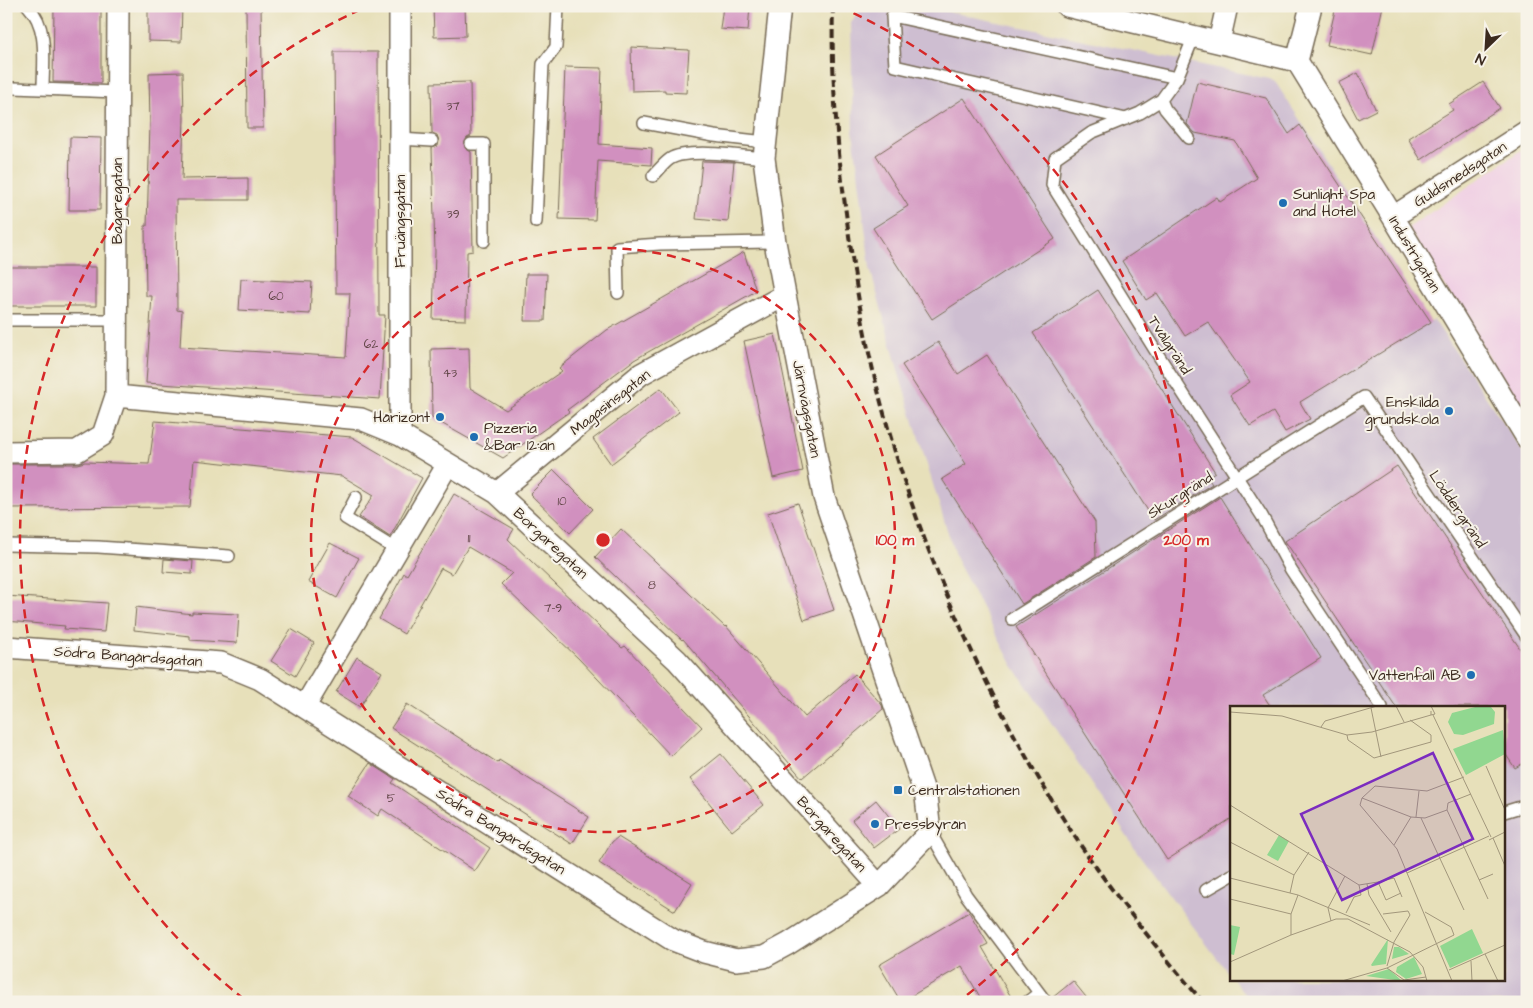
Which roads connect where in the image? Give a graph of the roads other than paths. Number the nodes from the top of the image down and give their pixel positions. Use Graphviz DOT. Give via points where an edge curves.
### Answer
graph roads {
  1 [pos="28,6"];
  2 [pos="118,6"];
  3 [pos="400,6"];
  4 [pos="558,6"];
  5 [pos="780,6"];
  6 [pos="1067,6"];
  7 [pos="1227,6"];
  8 [pos="1310,6"];
  9 [pos="1101,10"];
  10 [pos="1194,36"];
  11 [pos="1219,42"];
  12 [pos="1296,61"];
  13 [pos="1177,78"];
  14 [pos="14,88"];
  15 [pos="43,89"];
  16 [pos="117,92"];
  17 [pos="1161,100"];
  18 [pos="1126,120"];
  19 [pos="644,123"];
  20 [pos="1527,131"];
  21 [pos="1189,138"];
  22 [pos="400,139"];
  23 [pos="432,141"];
  24 [pos="471,144"];
  25 [pos="765,150"];
  26 [pos="653,176"];
  27 [pos="1393,217"];
  28 [pos="536,222"];
  29 [pos="484,241"];
  30 [pos="775,242"];
  31 [pos="618,293"];
  32 [pos="785,295"];
  33 [pos="6,320"];
  34 [pos="116,320"];
  35 [pos="116,396"];
  36 [pos="1364,397"];
  37 [pos="400,435"];
  38 [pos="1527,438"];
  39 [pos="6,452"];
  40 [pos="448,464"];
  41 [pos="1237,477"];
  42 [pos="498,493"];
  43 [pos="356,496"];
  44 [pos="6,545"];
  45 [pos="397,550"];
  46 [pos="229,556"];
  47 [pos="1012,619"];
  48 [pos="1527,637"];
  49 [pos="6,647"];
  50 [pos="305,706"];
  51 [pos="1381,706"];
  52 [pos="1527,805"];
  53 [pos="1506,811"];
  54 [pos="930,832"];
  55 [pos="1230,876"];
  56 [pos="879,886"];
  57 [pos="1206,890"];
  58 [pos="1042,997"];
  59 [pos="1026,1002"];
  1 -- 15 [label="lane" via="35,13 43,33"];
  2 -- 16 [label="street, Bagaregatan"];
  3 -- 22 [label="street, Fruängsgatan"];
  4 -- 28 [label="lane" via="556,47 543,64"];
  5 -- 25 [label="street, Järnvägsgatan"];
  6 -- 9 [label="street"];
  7 -- 11 [label="street"];
  8 -- 12 [label="street"];
  9 -- 10 [label="street"];
  10 -- 11 [label="street"];
  10 -- 13 [label="lane, Tvålgränd"];
  11 -- 12 [label="street"];
  12 -- 27 [label="street, Industrigatan"];
  13 -- 17 [label="lane, Tvålgränd"];
  13 -- 18 [label="lane" via="892,16 894,66"];
  14 -- 15 [label="lane"];
  15 -- 16 [label="lane"];
  16 -- 34 [label="street, Bagaregatan"];
  17 -- 18 [label="lane, Tvålgränd"];
  17 -- 21 [label="lane" via="1165,110"];
  18 -- 41 [label="lane, Tvålgränd" via="1091,133 1056,158 1052,185"];
  19 -- 25 [label="lane" via="714,136"];
  20 -- 27 [label="street, Guldsmedsgatan"];
  22 -- 23 [label="lane"];
  22 -- 37 [label="street, Fruängsgatan"];
  24 -- 29 [label="lane" via="484,144"];
  25 -- 26 [label="lane" via="683,154 669,159"];
  25 -- 30 [label="street, Järnvägsgatan"];
  27 -- 38 [label="street, Industrigatan"];
  30 -- 31 [label="lane" via="617,247"];
  30 -- 32 [label="street, Järnvägsgatan"];
  32 -- 42 [label="street, Magasinsgatan" via="641,374"];
  32 -- 54 [label="street, Järnvägsgatan" via="824,497 926,797"];
  33 -- 34 [label="lane"];
  34 -- 35 [label="street, Bagaregatan"];
  35 -- 37 [label="street, Borgaregatan" via="362,419"];
  35 -- 39 [label="street, Bagaregatan" via="103,435 77,451"];
  36 -- 41 [label="lane, Skurgränd"];
  36 -- 48 [label="lane, Löddergränd"];
  37 -- 40 [label="street, Borgaregatan"];
  40 -- 42 [label="street, Borgaregatan"];
  40 -- 45 [label="street"];
  41 -- 47 [label="lane, Skurgränd"];
  41 -- 51 [label="lane, Tvålgränd" via="1291,570"];
  42 -- 56 [label="street, Borgaregatan" via="677,660"];
  43 -- 45 [label="lane" via="346,518"];
  44 -- 46 [label="lane" via="98,547"];
  45 -- 50 [label="street"];
  49 -- 50 [label="street, Södra Bangårdsgatan" via="221,663 260,679"];
  50 -- 56 [label="street, Södra Bangårdsgatan" via="674,940 704,952 736,960 764,957"];
  52 -- 53 [label="lane"];
  54 -- 56 [label="street, Södra Bangårdsgatan"];
  54 -- 58 [label="lane" via="966,895"];
  55 -- 57 [label="lane"];
  58 -- 59 [label="lane"];
}
